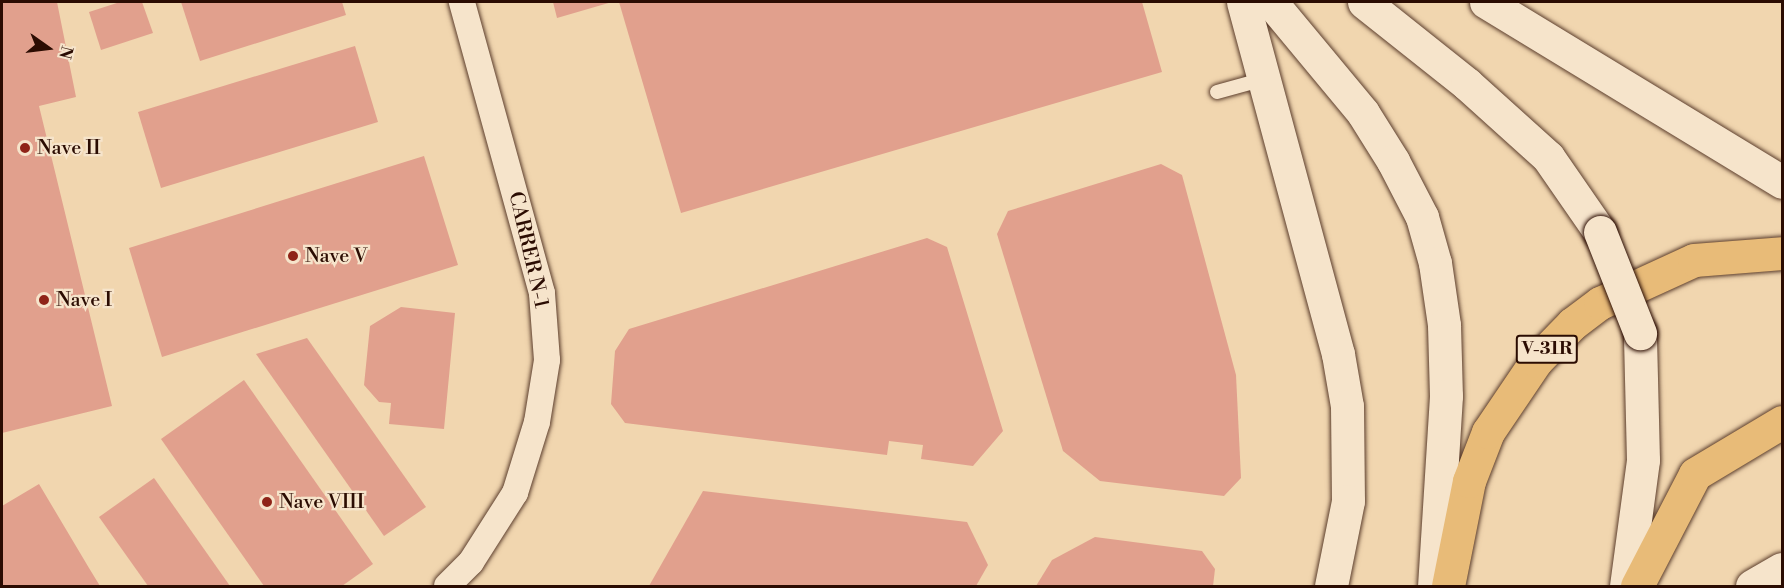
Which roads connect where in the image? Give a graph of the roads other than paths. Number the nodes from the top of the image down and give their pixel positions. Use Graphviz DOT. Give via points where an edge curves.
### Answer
graph roads {
  1 [pos="462,2"];
  2 [pos="1243,2"];
  3 [pos="1271,2"];
  4 [pos="1364,2"];
  5 [pos="1486,2"];
  6 [pos="1264,79"];
  7 [pos="1216,92"];
  8 [pos="1782,182"];
  9 [pos="1782,253"];
  10 [pos="1782,422"];
  11 [pos="1782,569"];
  12 [pos="447,586"];
  13 [pos="1331,586"];
  14 [pos="1434,586"];
  15 [pos="1448,586"];
  16 [pos="1626,586"];
  17 [pos="1636,586"];
  18 [pos="1752,586"];
  1 -- 12 [label="street, CARRER N-1" via="542,293 547,360 537,422 515,493 471,562"];
  2 -- 6 [label="street"];
  3 -- 14 [label="street" via="1363,113 1422,217 1435,262 1444,325 1446,396"];
  4 -- 16 [label="street, bridge" via="1467,84 1548,158 1600,232 1640,333 1643,459"];
  5 -- 8 [label="street"];
  6 -- 7 [label="lane"];
  6 -- 13 [label="street" via="1338,354 1347,406 1348,501"];
  9 -- 15 [label="highway, V-31R" via="1694,260 1610,297 1572,324 1536,361 1488,432 1469,481"];
  10 -- 17 [label="highway" via="1695,474"];
  11 -- 18 [label="street"];
}
